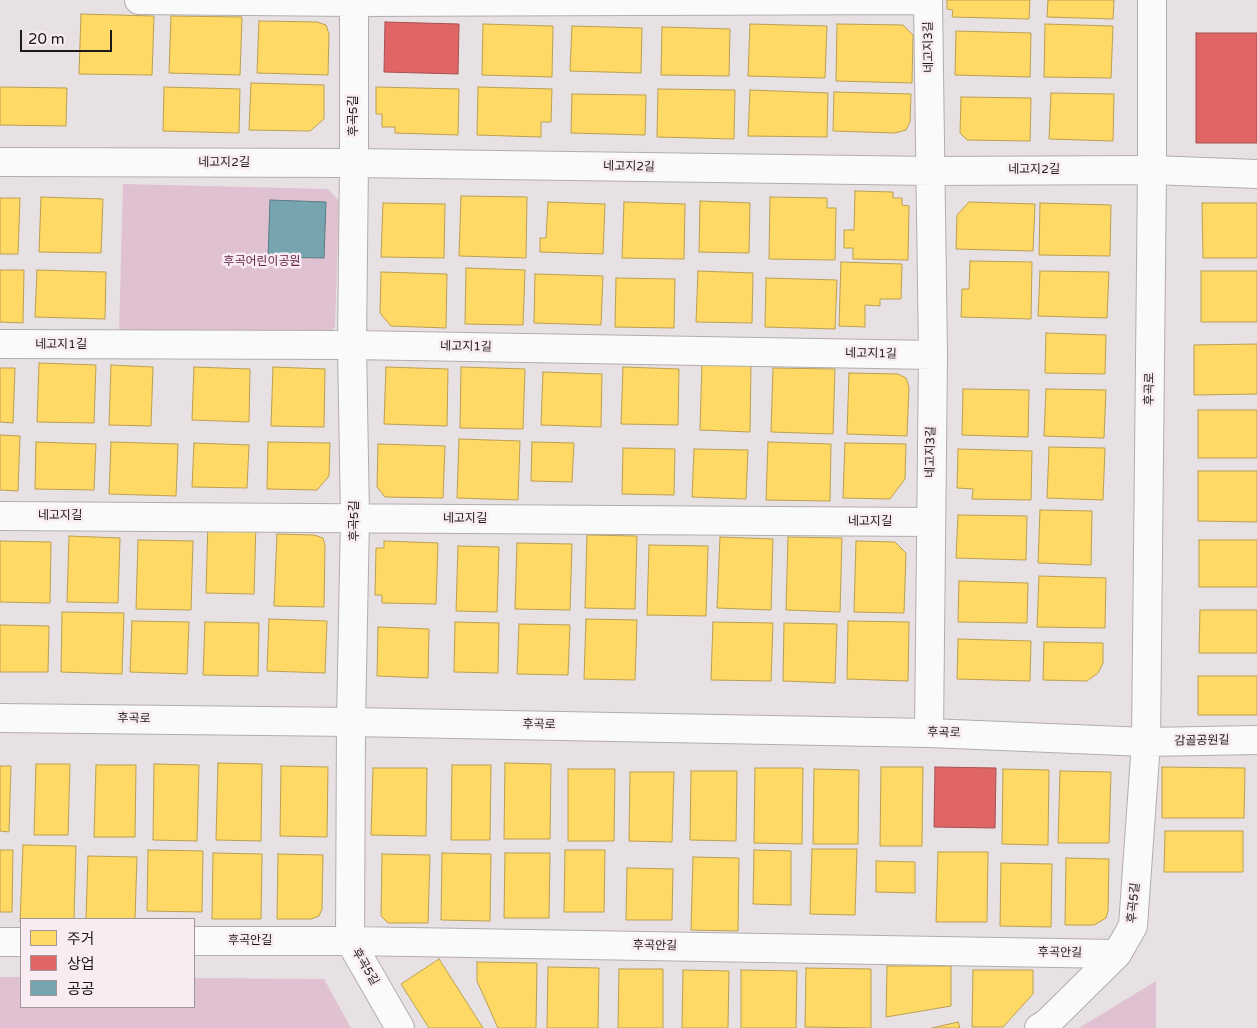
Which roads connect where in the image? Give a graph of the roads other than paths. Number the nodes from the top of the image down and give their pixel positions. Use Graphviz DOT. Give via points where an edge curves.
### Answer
graph roads {
  1 [pos="140,0"];
  2 [pos="1152,0"];
  3 [pos="354,1"];
  4 [pos="0,162"];
  5 [pos="354,163"];
  6 [pos="1152,170"];
  7 [pos="931,171"];
  8 [pos="1257,174"];
  9 [pos="0,344"];
  10 [pos="352,345"];
  11 [pos="933,354"];
  12 [pos="0,516"];
  13 [pos="355,518"];
  14 [pos="930,522"];
  15 [pos="0,718"];
  16 [pos="351,722"];
  17 [pos="929,733"];
  18 [pos="1257,740"];
  19 [pos="1146,742"];
  20 [pos="350,940"];
  21 [pos="195,941"];
  22 [pos="0,942"];
  23 [pos="20,942"];
  24 [pos="1117,954"];
  25 [pos="400,1028"];
  26 [pos="1039,1028"];
  1 -- 3 [label="street, 네고지3길"];
  2 -- 6 [label="street, 후곡로"];
  3 -- 5 [label="street, 후곡5길"];
  3 -- 7 [label="street, 네고지3길" via="928,0"];
  4 -- 5 [label="street, 네고지2길"];
  5 -- 7 [label="street, 네고지2길"];
  5 -- 10 [label="street, 후곡5길"];
  6 -- 7 [label="street, 네고지2길"];
  6 -- 8 [label="street, 네고지2길"];
  6 -- 19 [label="street, 후곡로"];
  7 -- 11 [label="street, 네고지3길"];
  9 -- 10 [label="street, 네고지1길"];
  10 -- 11 [label="street, 네고지1길"];
  10 -- 13 [label="street, 후곡5길"];
  11 -- 14 [label="street, 네고지3길"];
  12 -- 13 [label="street, 네고지길"];
  13 -- 14 [label="street, 네고지길"];
  13 -- 16 [label="street, 후곡5길"];
  14 -- 17 [label="street, 네고지3길"];
  15 -- 16 [label="street, 후곡로"];
  16 -- 17 [label="street, 후곡로"];
  16 -- 20 [label="street, 후곡5길"];
  17 -- 19 [label="street, 후곡로"];
  18 -- 19 [label="street, 감골공원길"];
  19 -- 24 [label="street, 후곡5길" via="1133,926"];
  20 -- 21 [label="street, 후곡안길"];
  20 -- 24 [label="street, 후곡안길"];
  20 -- 25 [label="street, 후곡5길"];
  22 -- 23 [label="street"];
  24 -- 26 [label="street, 후곡5길"];
}
